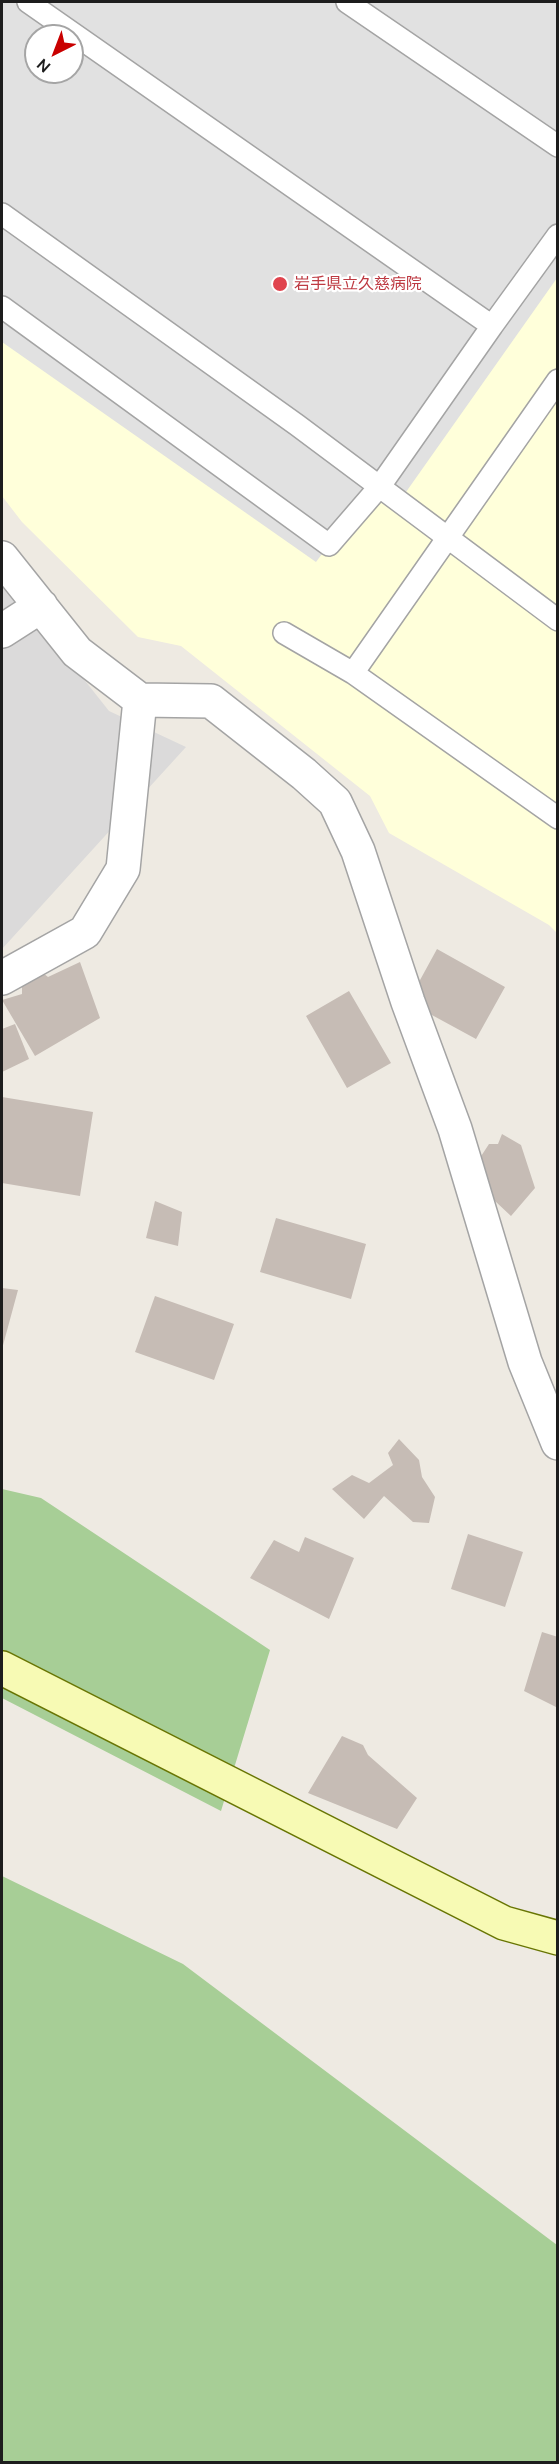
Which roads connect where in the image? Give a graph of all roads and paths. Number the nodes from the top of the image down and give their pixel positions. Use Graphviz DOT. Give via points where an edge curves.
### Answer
graph roads {
  1 [pos="27,2"];
  2 [pos="347,2"];
  3 [pos="558,146"];
  4 [pos="2,214"];
  5 [pos="558,234"];
  6 [pos="2,307"];
  7 [pos="492,326"];
  8 [pos="558,380"];
  9 [pos="380,486"];
  10 [pos="449,537"];
  11 [pos="2,558"];
  12 [pos="41,606"];
  13 [pos="558,620"];
  14 [pos="2,631"];
  15 [pos="284,633"];
  16 [pos="353,673"];
  17 [pos="140,700"];
  18 [pos="558,818"];
  19 [pos="2,978"];
  20 [pos="558,1443"];
  21 [pos="2,1668"];
  22 [pos="558,1938"];
  1 -- 7 [label="lane"];
  2 -- 3 [label="lane"];
  4 -- 9 [label="lane"];
  5 -- 7 [label="lane"];
  6 -- 9 [label="lane" via="329,545"];
  7 -- 9 [label="lane"];
  8 -- 10 [label="lane"];
  9 -- 10 [label="lane"];
  10 -- 13 [label="lane"];
  10 -- 16 [label="lane"];
  11 -- 12 [label="street"];
  12 -- 14 [label="street"];
  12 -- 17 [label="street" via="77,652"];
  15 -- 16 [label="lane"];
  16 -- 18 [label="lane"];
  17 -- 19 [label="street" via="123,869 85,932"];
  17 -- 20 [label="street" via="211,701 335,802 358,851 408,1002 456,1129 525,1362"];
  21 -- 22 [label="street" via="504,1923"];
}
